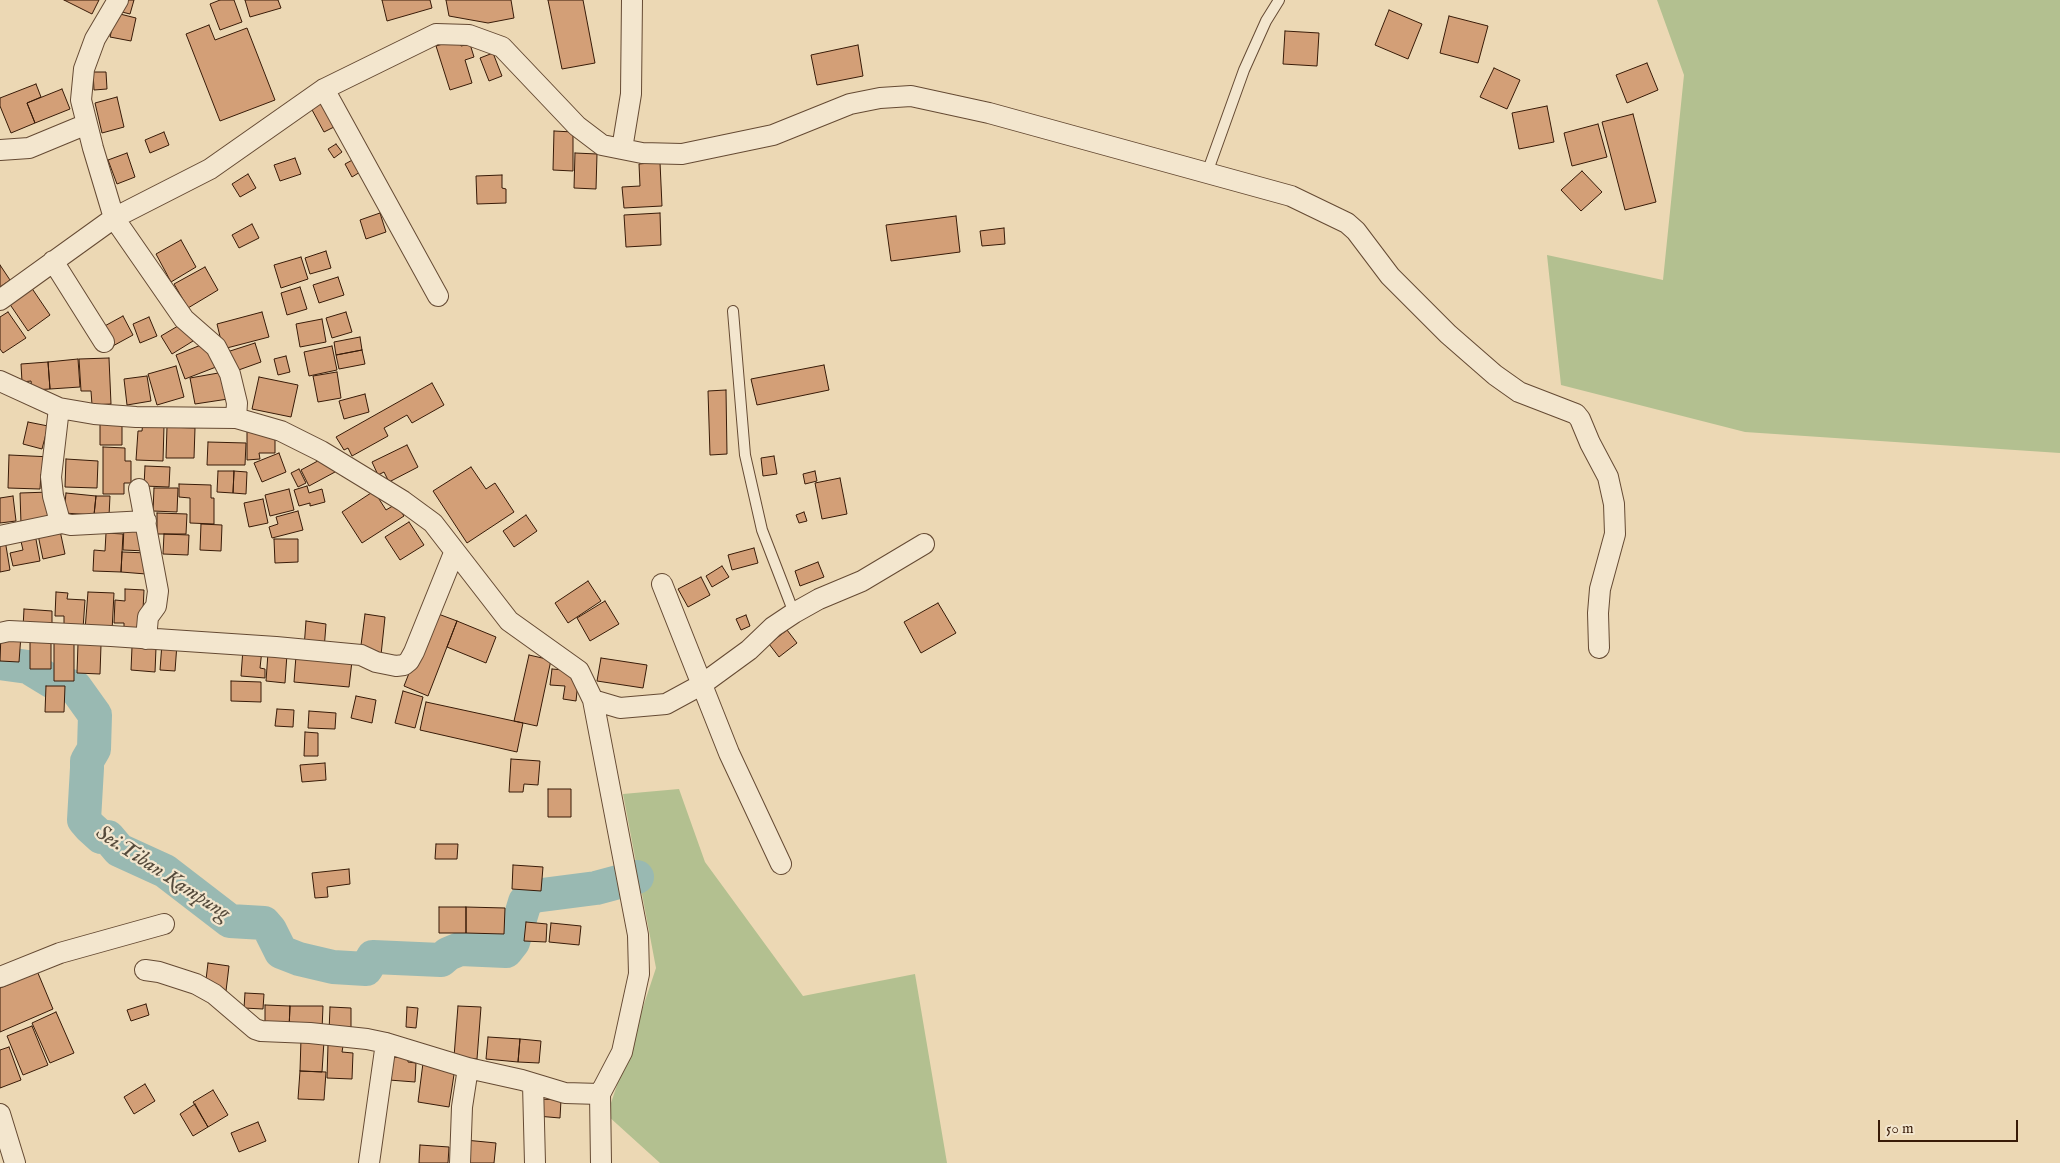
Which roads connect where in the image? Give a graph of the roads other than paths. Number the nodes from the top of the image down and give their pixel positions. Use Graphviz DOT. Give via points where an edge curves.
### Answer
graph roads {
  1 [pos="118,0"];
  2 [pos="632,0"];
  3 [pos="1279,0"];
  4 [pos="324,89"];
  5 [pos="87,124"];
  6 [pos="622,149"];
  7 [pos="0,150"];
  8 [pos="1207,172"];
  9 [pos="114,218"];
  10 [pos="53,261"];
  11 [pos="438,296"];
  12 [pos="0,300"];
  13 [pos="733,311"];
  14 [pos="104,342"];
  15 [pos="0,381"];
  16 [pos="59,408"];
  17 [pos="236,418"];
  18 [pos="140,488"];
  19 [pos="146,521"];
  20 [pos="62,523"];
  21 [pos="0,536"];
  22 [pos="924,544"];
  23 [pos="454,553"];
  24 [pos="662,584"];
  25 [pos="794,613"];
  26 [pos="0,633"];
  27 [pos="146,639"];
  28 [pos="1599,648"];
  29 [pos="701,685"];
  30 [pos="593,700"];
  31 [pos="781,864"];
  32 [pos="164,924"];
  33 [pos="145,970"];
  34 [pos="0,977"];
  35 [pos="386,1043"];
  36 [pos="468,1068"];
  37 [pos="533,1084"];
  38 [pos="600,1094"];
  39 [pos="0,1114"];
  40 [pos="15,1163"];
  41 [pos="369,1163"];
  42 [pos="460,1163"];
  43 [pos="535,1163"];
  44 [pos="601,1163"];
  1 -- 5 [label="street" via="95,39 84,69 81,100"];
  2 -- 6 [label="street" via="631,94"];
  3 -- 8 [label="lane" via="1244,70"];
  4 -- 6 [label="street" via="436,34 469,35 502,47 577,126 602,144"];
  4 -- 9 [label="street" via="210,169"];
  4 -- 11 [label="street"];
  5 -- 7 [label="street" via="29,148"];
  5 -- 9 [label="street"];
  6 -- 8 [label="street" via="682,154 773,136 850,104 912,96 989,113"];
  8 -- 28 [label="street" via="1291,196 1347,223 1390,276 1448,334 1495,374 1518,392 1576,414 1608,477 1614,504 1615,534 1600,589"];
  9 -- 10 [label="street"];
  9 -- 17 [label="street" via="184,319 216,347 230,374 237,403"];
  10 -- 12 [label="street"];
  10 -- 14 [label="street"];
  13 -- 25 [label="lane" via="745,455 762,530"];
  15 -- 16 [label="street"];
  16 -- 17 [label="street" via="136,417"];
  16 -- 20 [label="street" via="51,477 58,518"];
  17 -- 23 [label="street" via="281,431 387,491 433,523"];
  18 -- 19 [label="street"];
  19 -- 20 [label="street"];
  19 -- 27 [label="street" via="158,599 148,617"];
  20 -- 21 [label="street"];
  22 -- 25 [label="street" via="862,580"];
  23 -- 27 [label="street" via="410,661 404,665 383,664 361,655"];
  23 -- 30 [label="street" via="508,621 579,671"];
  24 -- 29 [label="street"];
  25 -- 29 [label="street"];
  26 -- 27 [label="street"];
  29 -- 30 [label="street" via="666,704 620,708"];
  29 -- 31 [label="street"];
  30 -- 38 [label="street" via="638,936 639,974 622,1052"];
  32 -- 34 [label="street" via="60,953"];
  33 -- 35 [label="street" via="173,976 214,994 255,1029"];
  35 -- 36 [label="street"];
  35 -- 41 [label="street"];
  36 -- 37 [label="street"];
  36 -- 42 [label="street" via="462,1107"];
  37 -- 38 [label="street" via="565,1093"];
  37 -- 43 [label="street"];
  38 -- 44 [label="street"];
  39 -- 40 [label="street"];
}
